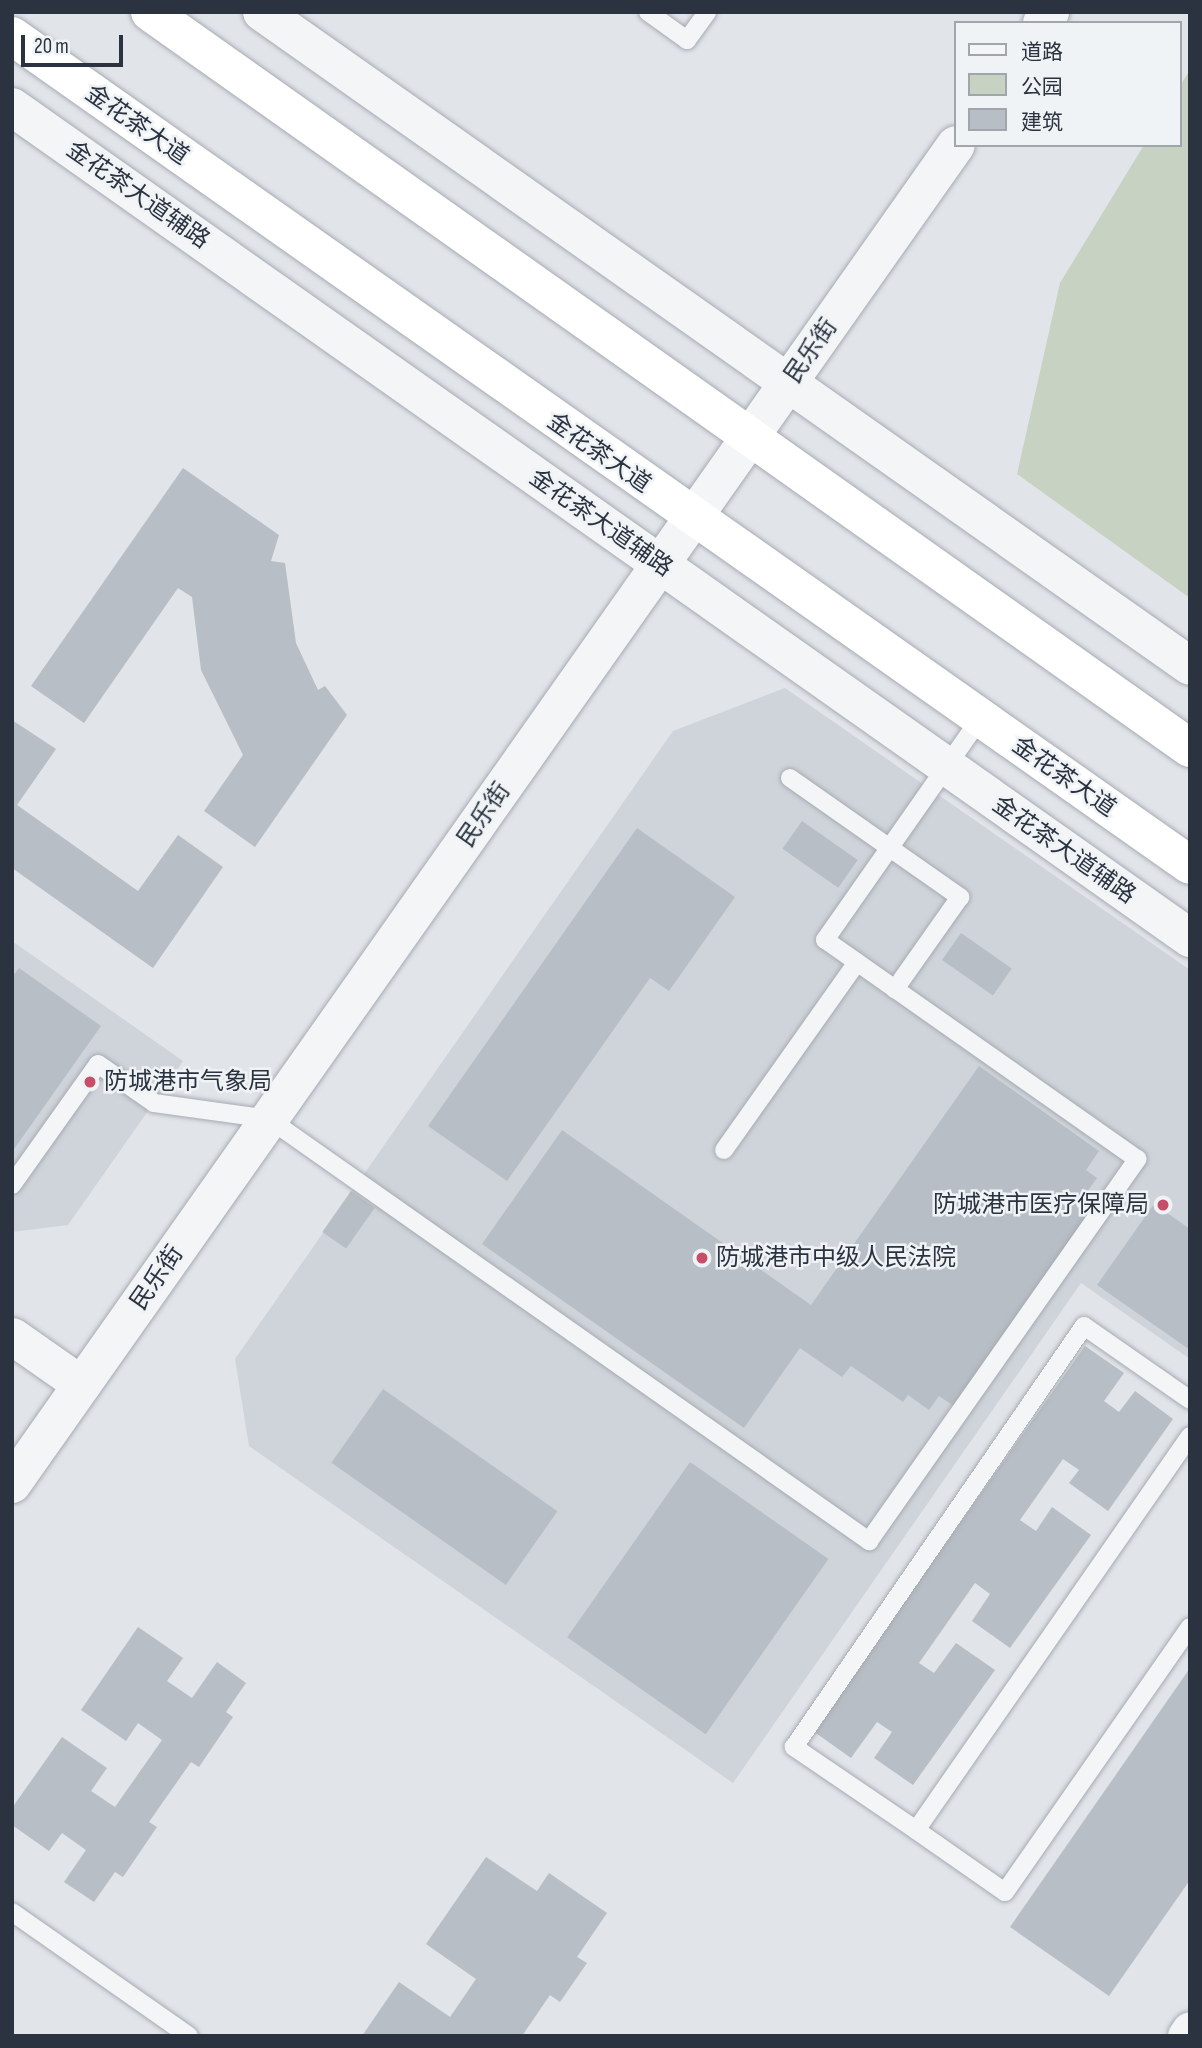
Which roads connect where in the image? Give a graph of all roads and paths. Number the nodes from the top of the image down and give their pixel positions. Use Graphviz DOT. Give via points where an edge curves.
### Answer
graph roads {
  1 [pos="150,12"];
  2 [pos="262,12"];
  3 [pos="648,12"];
  4 [pos="707,12"];
  5 [pos="12,36"];
  6 [pos="12,107"];
  7 [pos="955,147"];
  8 [pos="788,383"];
  9 [pos="751,436"];
  10 [pos="692,519"];
  11 [pos="660,565"];
  12 [pos="1190,666"];
  13 [pos="980,719"];
  14 [pos="1190,748"];
  15 [pos="947,767"];
  16 [pos="790,778"];
  17 [pos="890,848"];
  18 [pos="1190,865"];
  19 [pos="1190,939"];
  20 [pos="857,962"];
  21 [pos="895,989"];
  22 [pos="269,1119"];
  23 [pos="724,1150"];
  24 [pos="12,1185"];
  25 [pos="12,1336"];
  26 [pos="82,1385"];
  27 [pos="1190,1400"];
  28 [pos="1190,1436"];
  29 [pos="12,1484"];
  30 [pos="1190,1627"];
  31 [pos="916,1830"];
  32 [pos="12,1912"];
  33 [pos="1190,2031"];
  34 [pos="189,2036"];
  35 [pos="1186,2036"];
  1 -- 9 [label="highway"];
  2 -- 8 [label="street"];
  3 -- 4 [label="lane" via="687,40"];
  5 -- 10 [label="highway, 金花茶大道"];
  6 -- 11 [label="street, 金花茶大道辅路"];
  7 -- 8 [label="street, 民乐街"];
  8 -- 9 [label="street, 民乐街"];
  8 -- 12 [label="street"];
  9 -- 10 [label="street, 民乐街"];
  9 -- 14 [label="highway"];
  10 -- 11 [label="street, 民乐街"];
  10 -- 13 [label="highway, 金花茶大道"];
  11 -- 15 [label="street, 金花茶大道辅路"];
  11 -- 22 [label="street, 民乐街"];
  13 -- 15 [label="lane"];
  13 -- 18 [label="highway, 金花茶大道"];
  15 -- 17 [label="lane"];
  15 -- 19 [label="street, 金花茶大道辅路"];
  16 -- 17 [label="lane"];
  17 -- 20 [label="lane" via="825,940"];
  17 -- 21 [label="lane" via="960,897"];
  20 -- 21 [label="lane"];
  20 -- 23 [label="lane"];
  21 -- 22 [label="lane" via="1137,1159 869,1541"];
  22 -- 24 [label="lane" via="154,1103 98,1064"];
  22 -- 26 [label="street, 民乐街"];
  25 -- 26 [label="street"];
  26 -- 29 [label="street, 民乐街"];
  27 -- 31 [label="lane" via="1084,1326 794,1747"];
  28 -- 31 [label="lane"];
  30 -- 31 [label="lane" via="1005,1892"];
  32 -- 34 [label="lane"];
  33 -- 35 [label="street"];
}
